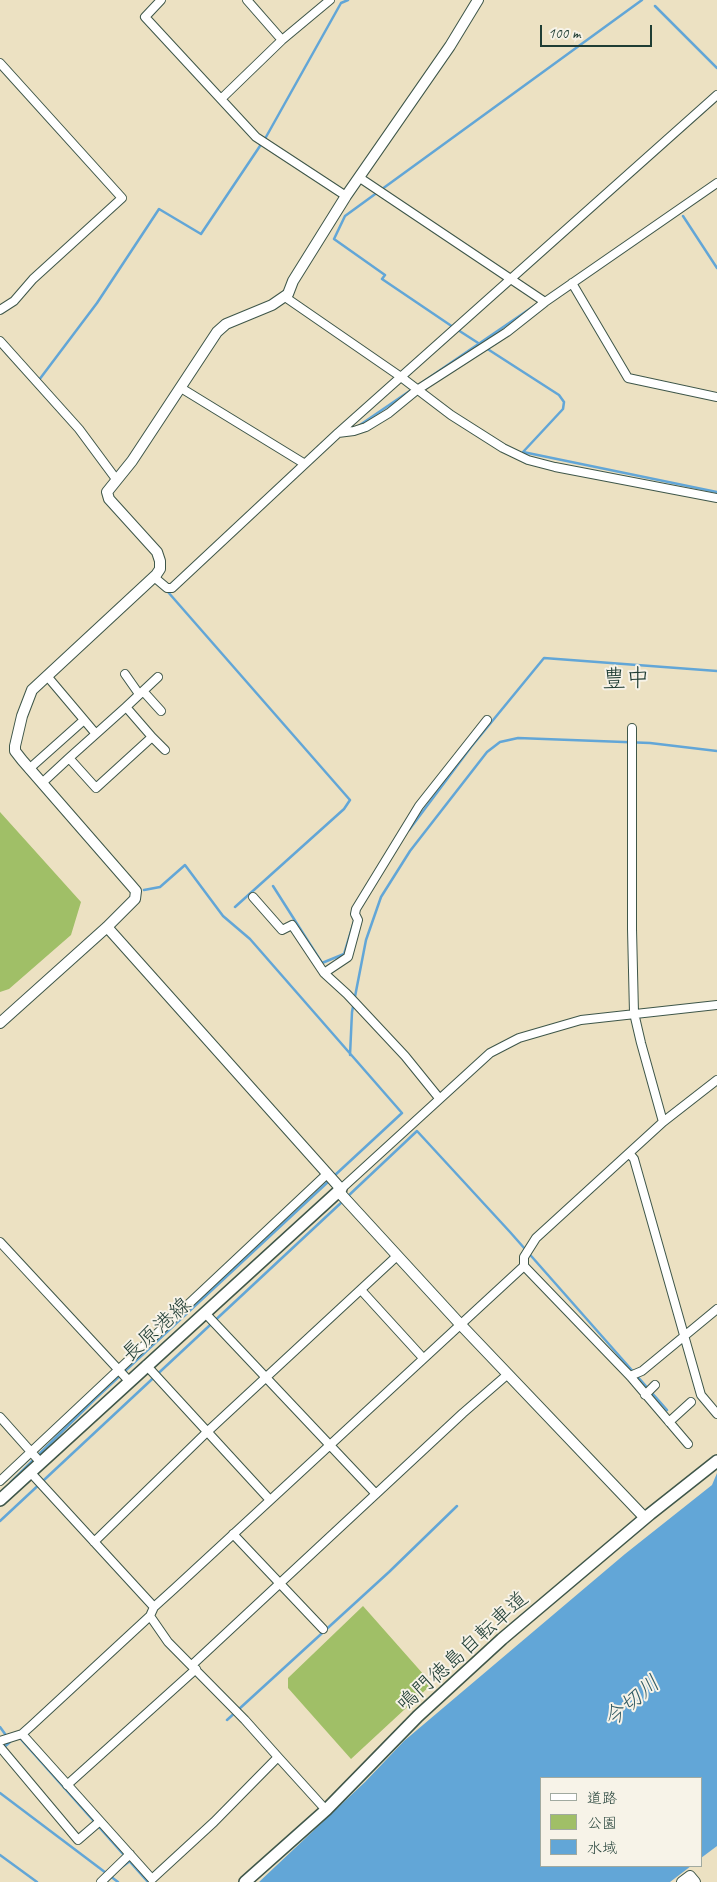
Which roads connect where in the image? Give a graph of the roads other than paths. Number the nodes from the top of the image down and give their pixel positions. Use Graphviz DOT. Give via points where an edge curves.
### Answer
graph roads {
  1 [pos="161,0"];
  2 [pos="247,0"];
  3 [pos="330,0"];
  4 [pos="478,0"];
  5 [pos="282,40"];
  6 [pos="0,63"];
  7 [pos="717,95"];
  8 [pos="221,99"];
  9 [pos="360,178"];
  10 [pos="717,183"];
  11 [pos="346,196"];
  12 [pos="510,277"];
  13 [pos="572,283"];
  14 [pos="285,297"];
  15 [pos="545,302"];
  16 [pos="0,310"];
  17 [pos="0,341"];
  18 [pos="401,377"];
  19 [pos="180,388"];
  20 [pos="417,390"];
  21 [pos="717,397"];
  22 [pos="338,433"];
  23 [pos="305,464"];
  24 [pos="116,479"];
  25 [pos="717,498"];
  26 [pos="154,577"];
  27 [pos="125,674"];
  28 [pos="47,676"];
  29 [pos="158,677"];
  30 [pos="141,692"];
  31 [pos="126,707"];
  32 [pos="161,711"];
  33 [pos="84,720"];
  34 [pos="487,720"];
  35 [pos="632,728"];
  36 [pos="96,734"];
  37 [pos="152,737"];
  38 [pos="165,750"];
  39 [pos="69,758"];
  40 [pos="29,769"];
  41 [pos="42,783"];
  42 [pos="254,897"];
  43 [pos="107,927"];
  44 [pos="324,973"];
  45 [pos="717,1005"];
  46 [pos="634,1013"];
  47 [pos="0,1023"];
  48 [pos="717,1080"];
  49 [pos="439,1098"];
  50 [pos="663,1122"];
  51 [pos="629,1153"];
  52 [pos="328,1174"];
  53 [pos="339,1190"];
  54 [pos="0,1242"];
  55 [pos="397,1256"];
  56 [pos="524,1266"];
  57 [pos="361,1290"];
  58 [pos="717,1308"];
  59 [pos="204,1313"];
  60 [pos="460,1324"];
  61 [pos="684,1335"];
  62 [pos="423,1358"];
  63 [pos="146,1365"];
  64 [pos="118,1369"];
  65 [pos="508,1374"];
  66 [pos="630,1376"];
  67 [pos="266,1378"];
  68 [pos="129,1381"];
  69 [pos="655,1385"];
  70 [pos="645,1395"];
  71 [pos="691,1402"];
  72 [pos="717,1414"];
  73 [pos="0,1416"];
  74 [pos="669,1422"];
  75 [pos="207,1432"];
  76 [pos="688,1444"];
  77 [pos="329,1446"];
  78 [pos="32,1452"];
  79 [pos="717,1461"];
  80 [pos="41,1463"];
  81 [pos="31,1473"];
  82 [pos="0,1481"];
  83 [pos="376,1494"];
  84 [pos="0,1500"];
  85 [pos="270,1500"];
  86 [pos="645,1518"];
  87 [pos="233,1534"];
  88 [pos="94,1542"];
  89 [pos="280,1583"];
  90 [pos="154,1607"];
  91 [pos="150,1616"];
  92 [pos="323,1629"];
  93 [pos="194,1667"];
  94 [pos="22,1734"];
  95 [pos="0,1740"];
  96 [pos="0,1747"];
  97 [pos="278,1757"];
  98 [pos="67,1785"];
  99 [pos="326,1810"];
  100 [pos="100,1821"];
  101 [pos="130,1854"];
  102 [pos="154,1880"];
  103 [pos="101,1882"];
  104 [pos="245,1882"];
  105 [pos="682,1882"];
  106 [pos="695,1882"];
  1 -- 8 [label="street" via="145,17"];
  2 -- 5 [label="street"];
  3 -- 5 [label="street"];
  4 -- 9 [label="street"];
  5 -- 8 [label="street"];
  6 -- 16 [label="street" via="122,198 33,279 14,301"];
  7 -- 12 [label="street"];
  8 -- 11 [label="street" via="256,137"];
  9 -- 11 [label="street"];
  9 -- 12 [label="street"];
  10 -- 13 [label="street"];
  11 -- 14 [label="street"];
  12 -- 15 [label="street"];
  12 -- 18 [label="street"];
  13 -- 15 [label="street"];
  13 -- 21 [label="street" via="628,378"];
  14 -- 18 [label="street"];
  14 -- 19 [label="street" via="226,324 217,332"];
  15 -- 20 [label="street" via="506,332"];
  17 -- 24 [label="street" via="79,429"];
  18 -- 20 [label="street"];
  18 -- 22 [label="street"];
  19 -- 23 [label="street"];
  19 -- 24 [label="street" via="132,461"];
  20 -- 22 [label="street" via="366,427"];
  20 -- 25 [label="street" via="503,448 528,460"];
  22 -- 23 [label="street"];
  23 -- 26 [label="street" via="172,588 167,588"];
  24 -- 26 [label="street" via="107,492 109,499 157,552 160,569"];
  26 -- 28 [label="street"];
  27 -- 30 [label="street"];
  28 -- 33 [label="street"];
  28 -- 40 [label="street" via="32,690 14,746"];
  29 -- 30 [label="street"];
  30 -- 31 [label="street"];
  30 -- 32 [label="street"];
  31 -- 36 [label="street"];
  31 -- 37 [label="street"];
  33 -- 36 [label="street"];
  33 -- 40 [label="street"];
  34 -- 44 [label="street" via="419,806 356,909 354,914 358,920 348,957"];
  35 -- 46 [label="street"];
  36 -- 39 [label="street"];
  37 -- 38 [label="street"];
  37 -- 39 [label="street" via="96,788"];
  39 -- 41 [label="street"];
  40 -- 41 [label="street"];
  41 -- 43 [label="street" via="136,891 130,906"];
  42 -- 44 [label="street" via="282,930 292,925"];
  43 -- 47 [label="street"];
  43 -- 52 [label="street"];
  44 -- 49 [label="street" via="405,1056"];
  45 -- 46 [label="street"];
  46 -- 49 [label="street" via="581,1020 518,1038 490,1053"];
  46 -- 50 [label="street"];
  48 -- 50 [label="street"];
  49 -- 53 [label="street"];
  50 -- 51 [label="street"];
  51 -- 56 [label="street" via="536,1238 524,1257"];
  51 -- 61 [label="street" via="634,1159"];
  52 -- 53 [label="street"];
  52 -- 64 [label="street"];
  53 -- 55 [label="street"];
  53 -- 59 [label="main road, 長原港線"];
  54 -- 64 [label="street"];
  55 -- 57 [label="street"];
  55 -- 60 [label="street"];
  56 -- 60 [label="street"];
  56 -- 66 [label="street"];
  57 -- 62 [label="street"];
  57 -- 67 [label="street"];
  58 -- 61 [label="street"];
  59 -- 63 [label="main road, 長原港線"];
  59 -- 67 [label="street"];
  60 -- 62 [label="street"];
  60 -- 65 [label="street"];
  61 -- 66 [label="street" via="642,1371"];
  61 -- 72 [label="street" via="701,1395"];
  62 -- 77 [label="street"];
  63 -- 68 [label="main road, 長原港線"];
  63 -- 75 [label="street"];
  64 -- 68 [label="street"];
  64 -- 78 [label="street"];
  65 -- 83 [label="street"];
  65 -- 86 [label="street"];
  66 -- 70 [label="street"];
  67 -- 75 [label="street"];
  67 -- 77 [label="street"];
  68 -- 80 [label="main road, 長原港線"];
  69 -- 70 [label="street"];
  70 -- 74 [label="street"];
  71 -- 74 [label="street"];
  73 -- 78 [label="street"];
  74 -- 76 [label="street"];
  75 -- 85 [label="street"];
  75 -- 88 [label="street"];
  77 -- 83 [label="street"];
  77 -- 85 [label="street"];
  78 -- 80 [label="street"];
  78 -- 82 [label="street"];
  79 -- 86 [label="main road, 鳴門徳島自転車道"];
  80 -- 81 [label="main road, 長原港線"];
  81 -- 84 [label="main road, 長原港線"];
  81 -- 88 [label="street"];
  83 -- 89 [label="street"];
  85 -- 87 [label="street"];
  86 -- 99 [label="main road, 鳴門徳島自転車道" via="502,1639 425,1710"];
  87 -- 89 [label="street"];
  87 -- 90 [label="street"];
  88 -- 90 [label="street"];
  89 -- 92 [label="street"];
  89 -- 93 [label="street"];
  90 -- 91 [label="street"];
  91 -- 93 [label="street" via="168,1642"];
  91 -- 94 [label="street"];
  93 -- 97 [label="street"];
  93 -- 98 [label="street"];
  94 -- 95 [label="street"];
  94 -- 98 [label="street"];
  96 -- 100 [label="street" via="78,1840"];
  97 -- 99 [label="street"];
  97 -- 102 [label="street"];
  98 -- 100 [label="street"];
  99 -- 104 [label="main road, 鳴門徳島自転車道"];
  100 -- 101 [label="street"];
  101 -- 102 [label="street"];
  101 -- 103 [label="street"];
  105 -- 106 [label="street" via="690,1876"];
}
